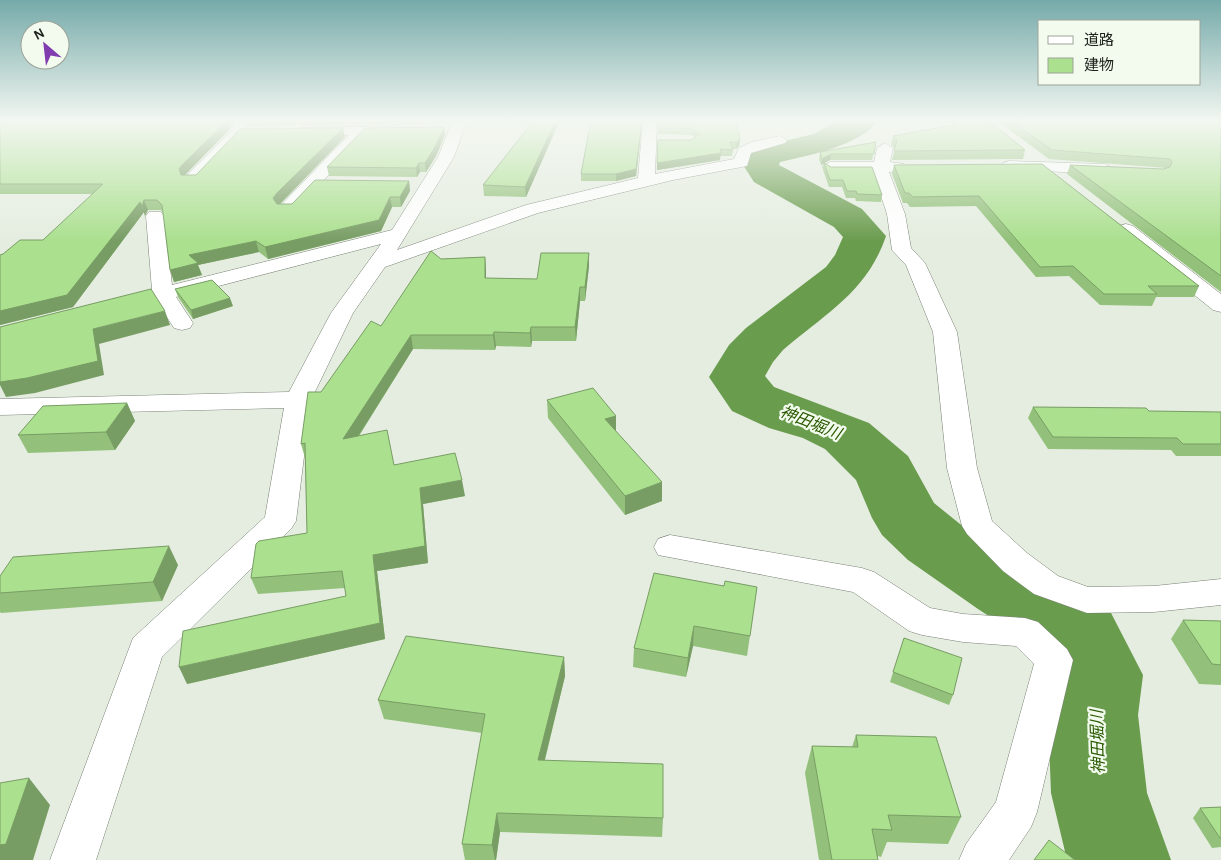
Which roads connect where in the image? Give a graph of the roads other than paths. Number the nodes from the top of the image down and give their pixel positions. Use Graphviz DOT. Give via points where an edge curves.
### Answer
graph roads {
  1 [pos="209,160"];
  2 [pos="335,160"];
  3 [pos="443,160"];
  4 [pos="648,160"];
  5 [pos="742,160"];
  6 [pos="866,160"];
  7 [pos="884,160"];
  8 [pos="891,160"];
  9 [pos="1035,160"];
  10 [pos="995,166"];
  11 [pos="1043,166"];
  12 [pos="830,167"];
  13 [pos="910,167"];
  14 [pos="1120,170"];
  15 [pos="192,180"];
  16 [pos="646,182"];
  17 [pos="310,183"];
  18 [pos="330,183"];
  19 [pos="1066,184"];
  20 [pos="287,209"];
  21 [pos="155,216"];
  22 [pos="1113,219"];
  23 [pos="397,234"];
  24 [pos="375,264"];
  25 [pos="1190,278"];
  26 [pos="1221,280"];
  27 [pos="163,294"];
  28 [pos="1221,305"];
  29 [pos="96,311"];
  30 [pos="182,324"];
  31 [pos="298,400"];
  32 [pos="0,407"];
  33 [pos="670,547"];
  34 [pos="1221,592"];
  35 [pos="73,860"];
  36 [pos="982,860"];
  1 -- 15 [label="street"];
  2 -- 17 [label="street"];
  3 -- 23 [label="street" via="419,184"];
  4 -- 16 [label="street"];
  5 -- 16 [label="street" via="741,163"];
  6 -- 12 [label="street"];
  7 -- 34 [label="street" via="902,250 915,263 945,332 962,468 978,526 1015,562 1046,585 1087,600 1154,599"];
  8 -- 13 [label="street"];
  9 -- 11 [label="street"];
  10 -- 11 [label="street"];
  11 -- 14 [label="street"];
  11 -- 19 [label="street"];
  16 -- 24 [label="street" via="532,209"];
  17 -- 18 [label="street"];
  17 -- 20 [label="street"];
  21 -- 27 [label="street"];
  22 -- 25 [label="street"];
  23 -- 24 [label="street"];
  23 -- 27 [label="street"];
  24 -- 31 [label="street" via="342,313"];
  25 -- 26 [label="street"];
  25 -- 28 [label="street"];
  27 -- 29 [label="street"];
  27 -- 30 [label="street"];
  31 -- 32 [label="street"];
  31 -- 35 [label="street" via="280,521 146,649"];
  33 -- 36 [label="street" via="862,581 922,621 963,628 1024,632 1054,660 1015,812"];
}
